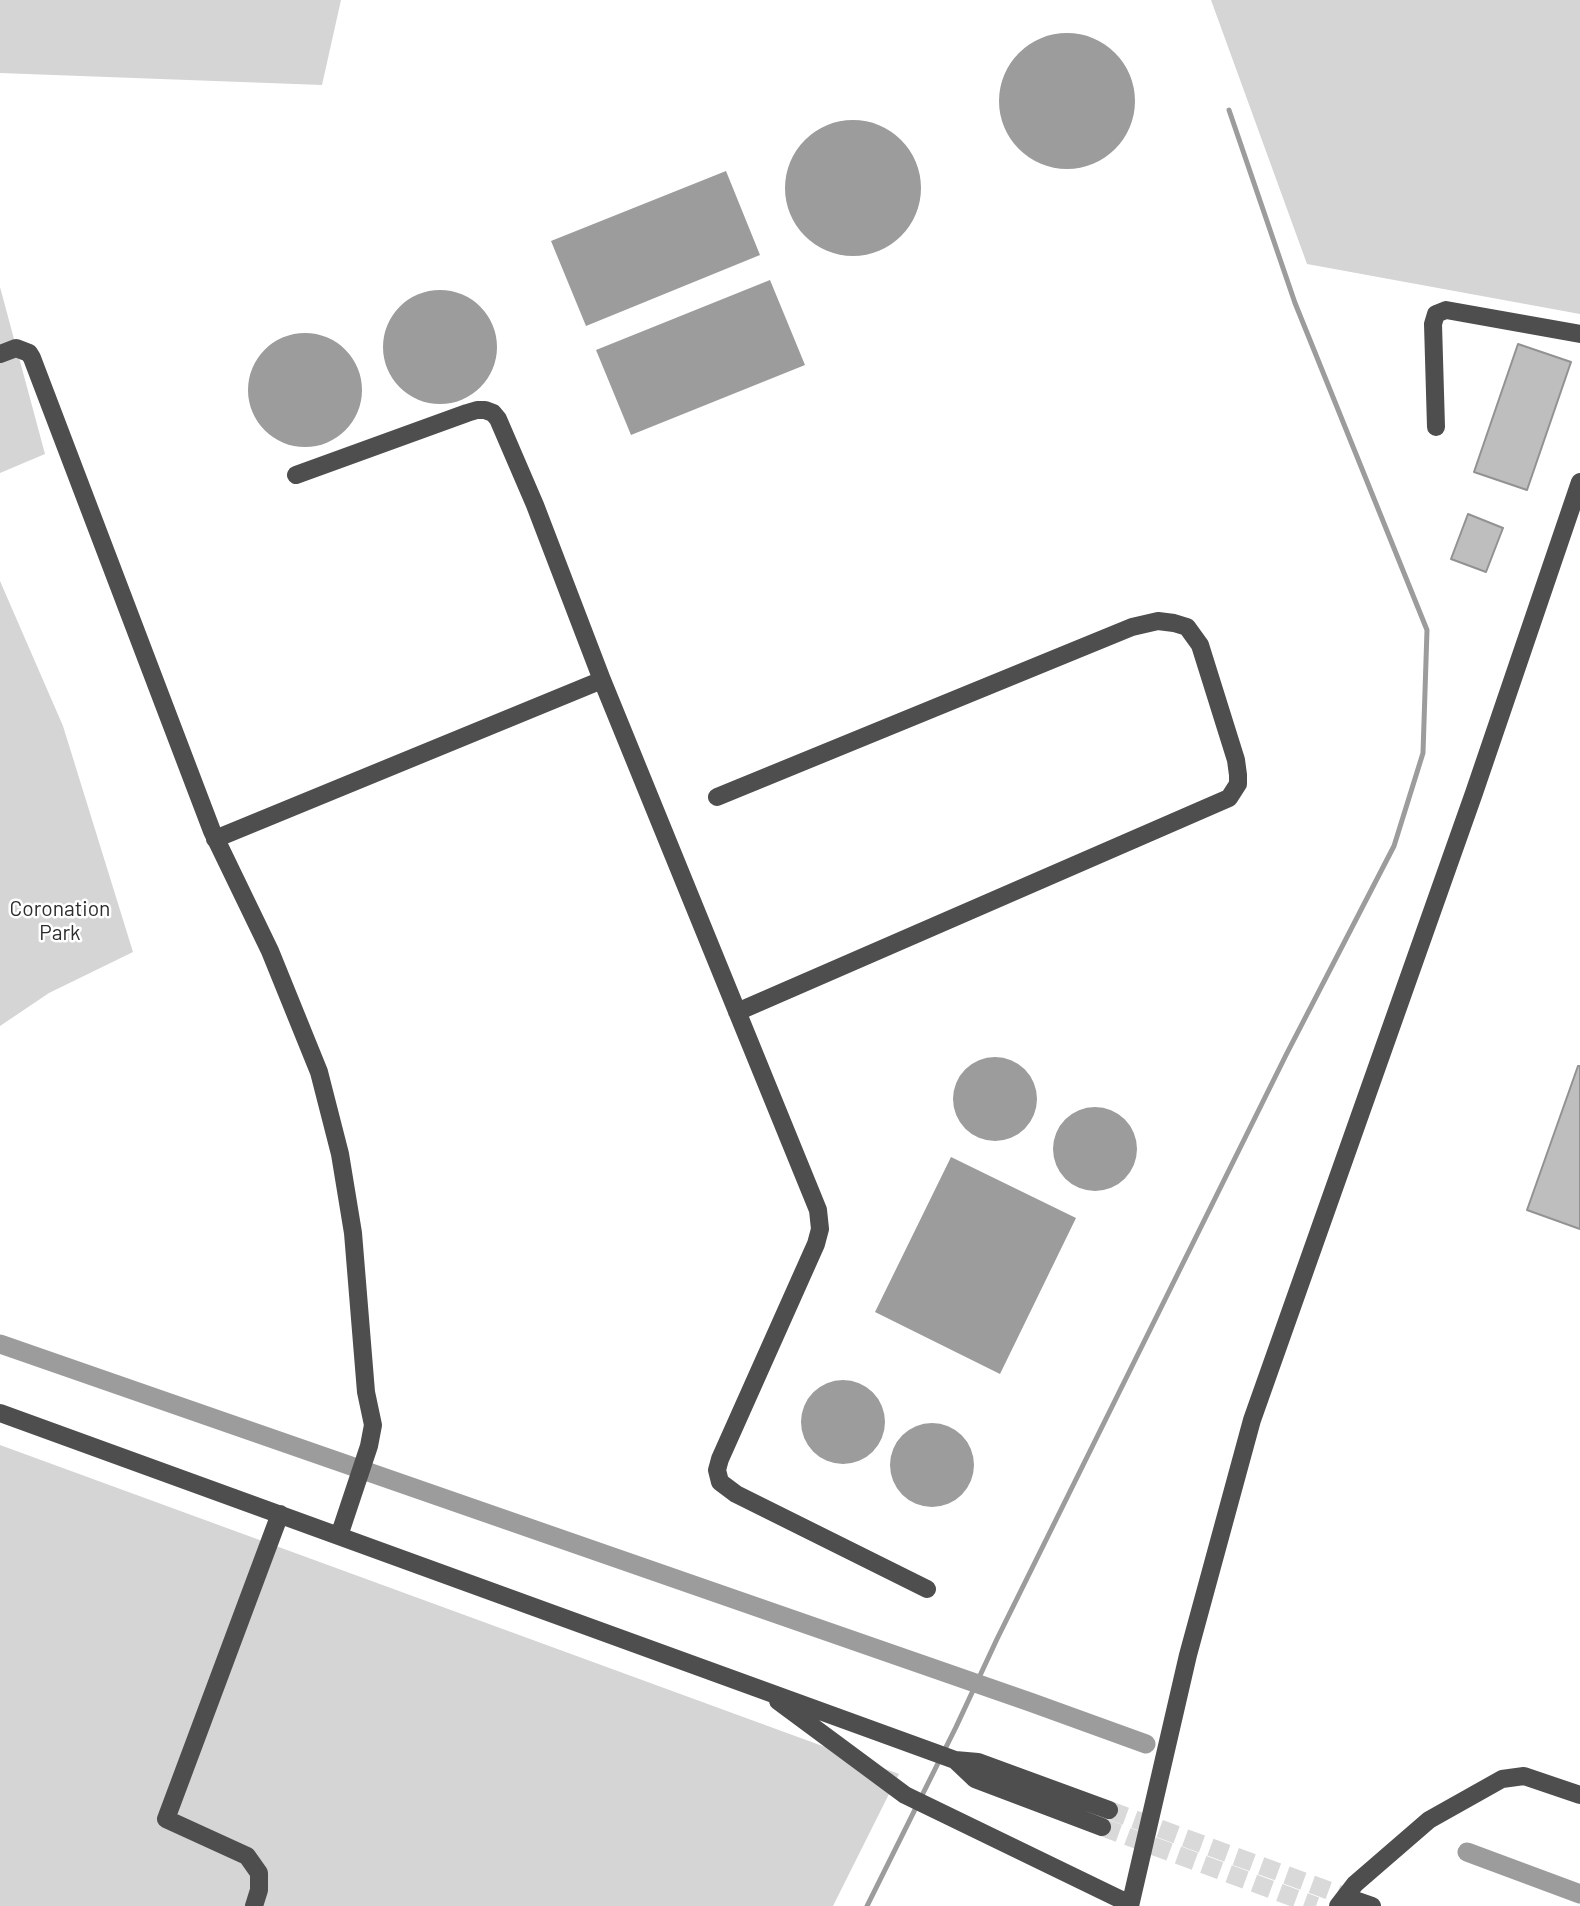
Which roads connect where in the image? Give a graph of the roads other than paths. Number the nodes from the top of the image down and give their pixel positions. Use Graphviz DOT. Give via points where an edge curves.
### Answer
graph roads {
  1 [pos="1580,334"];
  2 [pos="0,354"];
  3 [pos="1436,427"];
  4 [pos="296,475"];
  5 [pos="1580,482"];
  6 [pos="602,680"];
  7 [pos="717,797"];
  8 [pos="215,839"];
  9 [pos="737,1012"];
  10 [pos="0,1413"];
  11 [pos="281,1514"];
  12 [pos="340,1536"];
  13 [pos="927,1589"];
  14 [pos="764,1690"];
  15 [pos="1580,1795"];
  16 [pos="1105,1818"];
  17 [pos="1345,1902"];
  18 [pos="1130,1905"];
  19 [pos="254,1906"];
  20 [pos="1371,1906"];
  1 -- 3 [label="street" via="1446,310 1436,314"];
  2 -- 8 [label="street" via="16,348 32,358"];
  4 -- 6 [label="street" via="467,413 493,413 535,505"];
  5 -- 18 [label="street" via="1252,1420 1188,1655"];
  6 -- 8 [label="street"];
  6 -- 9 [label="street"];
  7 -- 9 [label="street" via="1132,627 1158,621 1187,627 1200,645 1238,775 1229,798"];
  8 -- 12 [label="street" via="270,951 319,1072 340,1154 373,1425"];
  9 -- 13 [label="street" via="818,1210 820,1229 720,1459 720,1482"];
  10 -- 11 [label="street"];
  11 -- 12 [label="street"];
  11 -- 19 [label="street" via="166,1819 247,1856 260,1873"];
  12 -- 14 [label="street"];
  14 -- 16 [label="street" via="956,1759 978,1762"];
  14 -- 18 [label="street" via="905,1795"];
  15 -- 17 [label="street" via="1524,1776 1502,1779 1429,1820 1355,1884"];
  17 -- 20 [label="street"];
}
